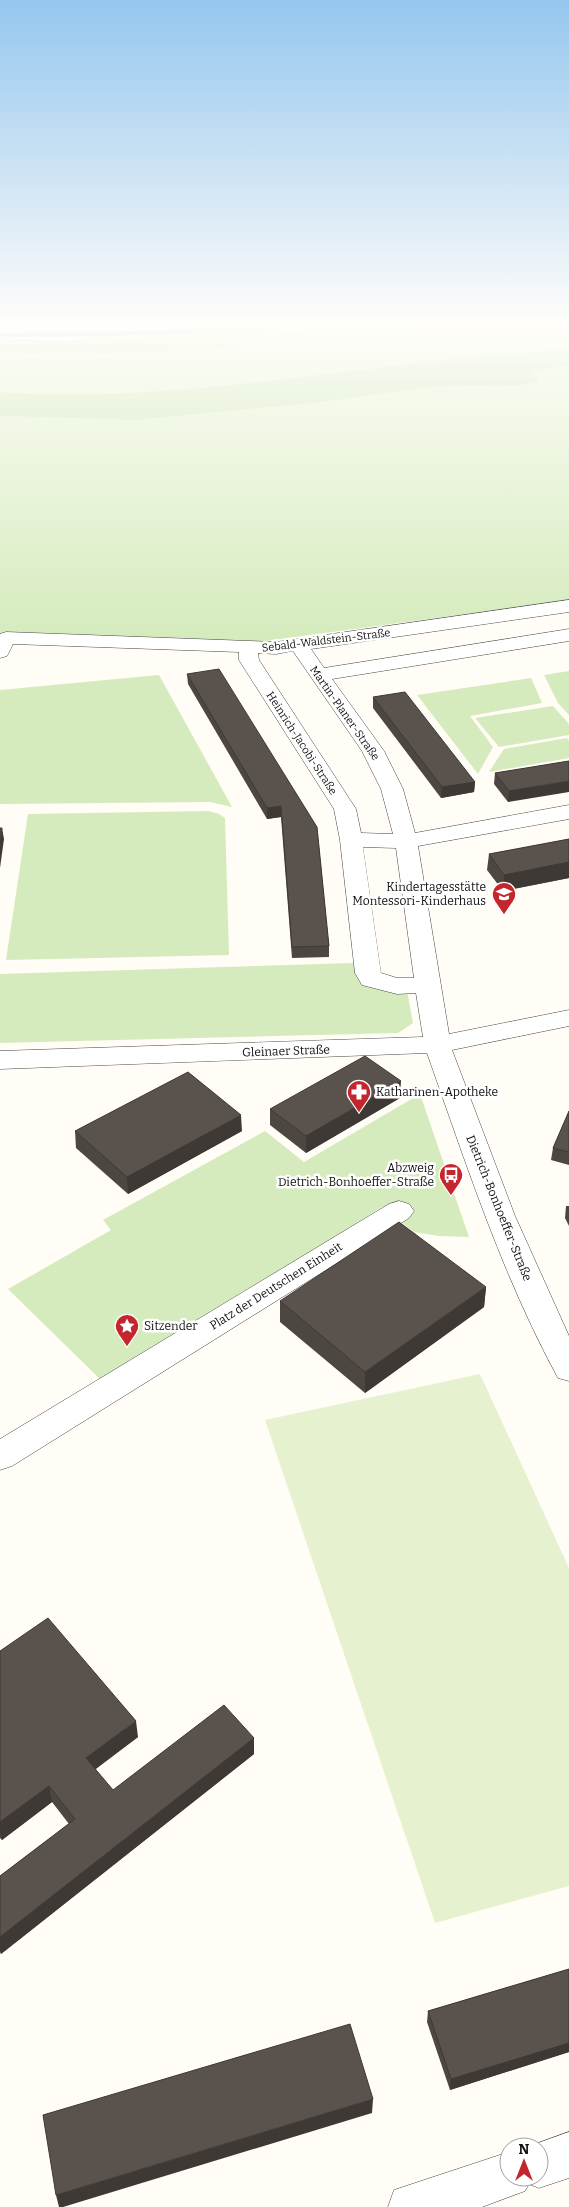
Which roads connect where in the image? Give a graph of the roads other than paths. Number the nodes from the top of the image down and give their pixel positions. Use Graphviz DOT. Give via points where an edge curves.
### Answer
graph roads {
  1 [pos="569,606"];
  2 [pos="569,635"];
  3 [pos="298,645"];
  4 [pos="248,648"];
  5 [pos="0,652"];
  6 [pos="319,675"];
  7 [pos="569,812"];
  8 [pos="351,840"];
  9 [pos="406,841"];
  10 [pos="428,985"];
  11 [pos="569,1018"];
  12 [pos="437,1044"];
  13 [pos="0,1060"];
  14 [pos="399,1211"];
  15 [pos="569,1369"];
  16 [pos="0,1456"];
  17 [pos="569,2155"];
  18 [pos="549,2162"];
  19 [pos="499,2178"];
  20 [pos="411,2207"];
  1 -- 3 [label="street, Sebald-Waldstein-Straße"];
  2 -- 6 [label="street"];
  3 -- 4 [label="street, Sebald-Waldstein-Straße"];
  3 -- 6 [label="street, Martin-Planer-Straße"];
  4 -- 5 [label="street, Sebald-Waldstein-Straße" via="6,638"];
  4 -- 8 [label="street, Heinrich-Jacobi-Straße" via="249,660 345,809"];
  6 -- 9 [label="street, Martin-Planer-Straße" via="383,770 392,788"];
  7 -- 9 [label="street"];
  8 -- 9 [label="street"];
  8 -- 10 [label="street, Heinrich-Jacobi-Straße" via="371,980 396,986"];
  9 -- 10 [label="street, Martin-Planer-Straße"];
  10 -- 12 [label="street, Martin-Planer-Straße"];
  11 -- 12 [label="street, Gleinaer Straße"];
  12 -- 13 [label="street, Gleinaer Straße"];
  12 -- 15 [label="street, Dietrich-Bonhoeffer-Straße" via="500,1216"];
  14 -- 16 [label="street, Platz der Deutschen Einheit"];
  17 -- 18 [label="street"];
  19 -- 20 [label="street"];
}
